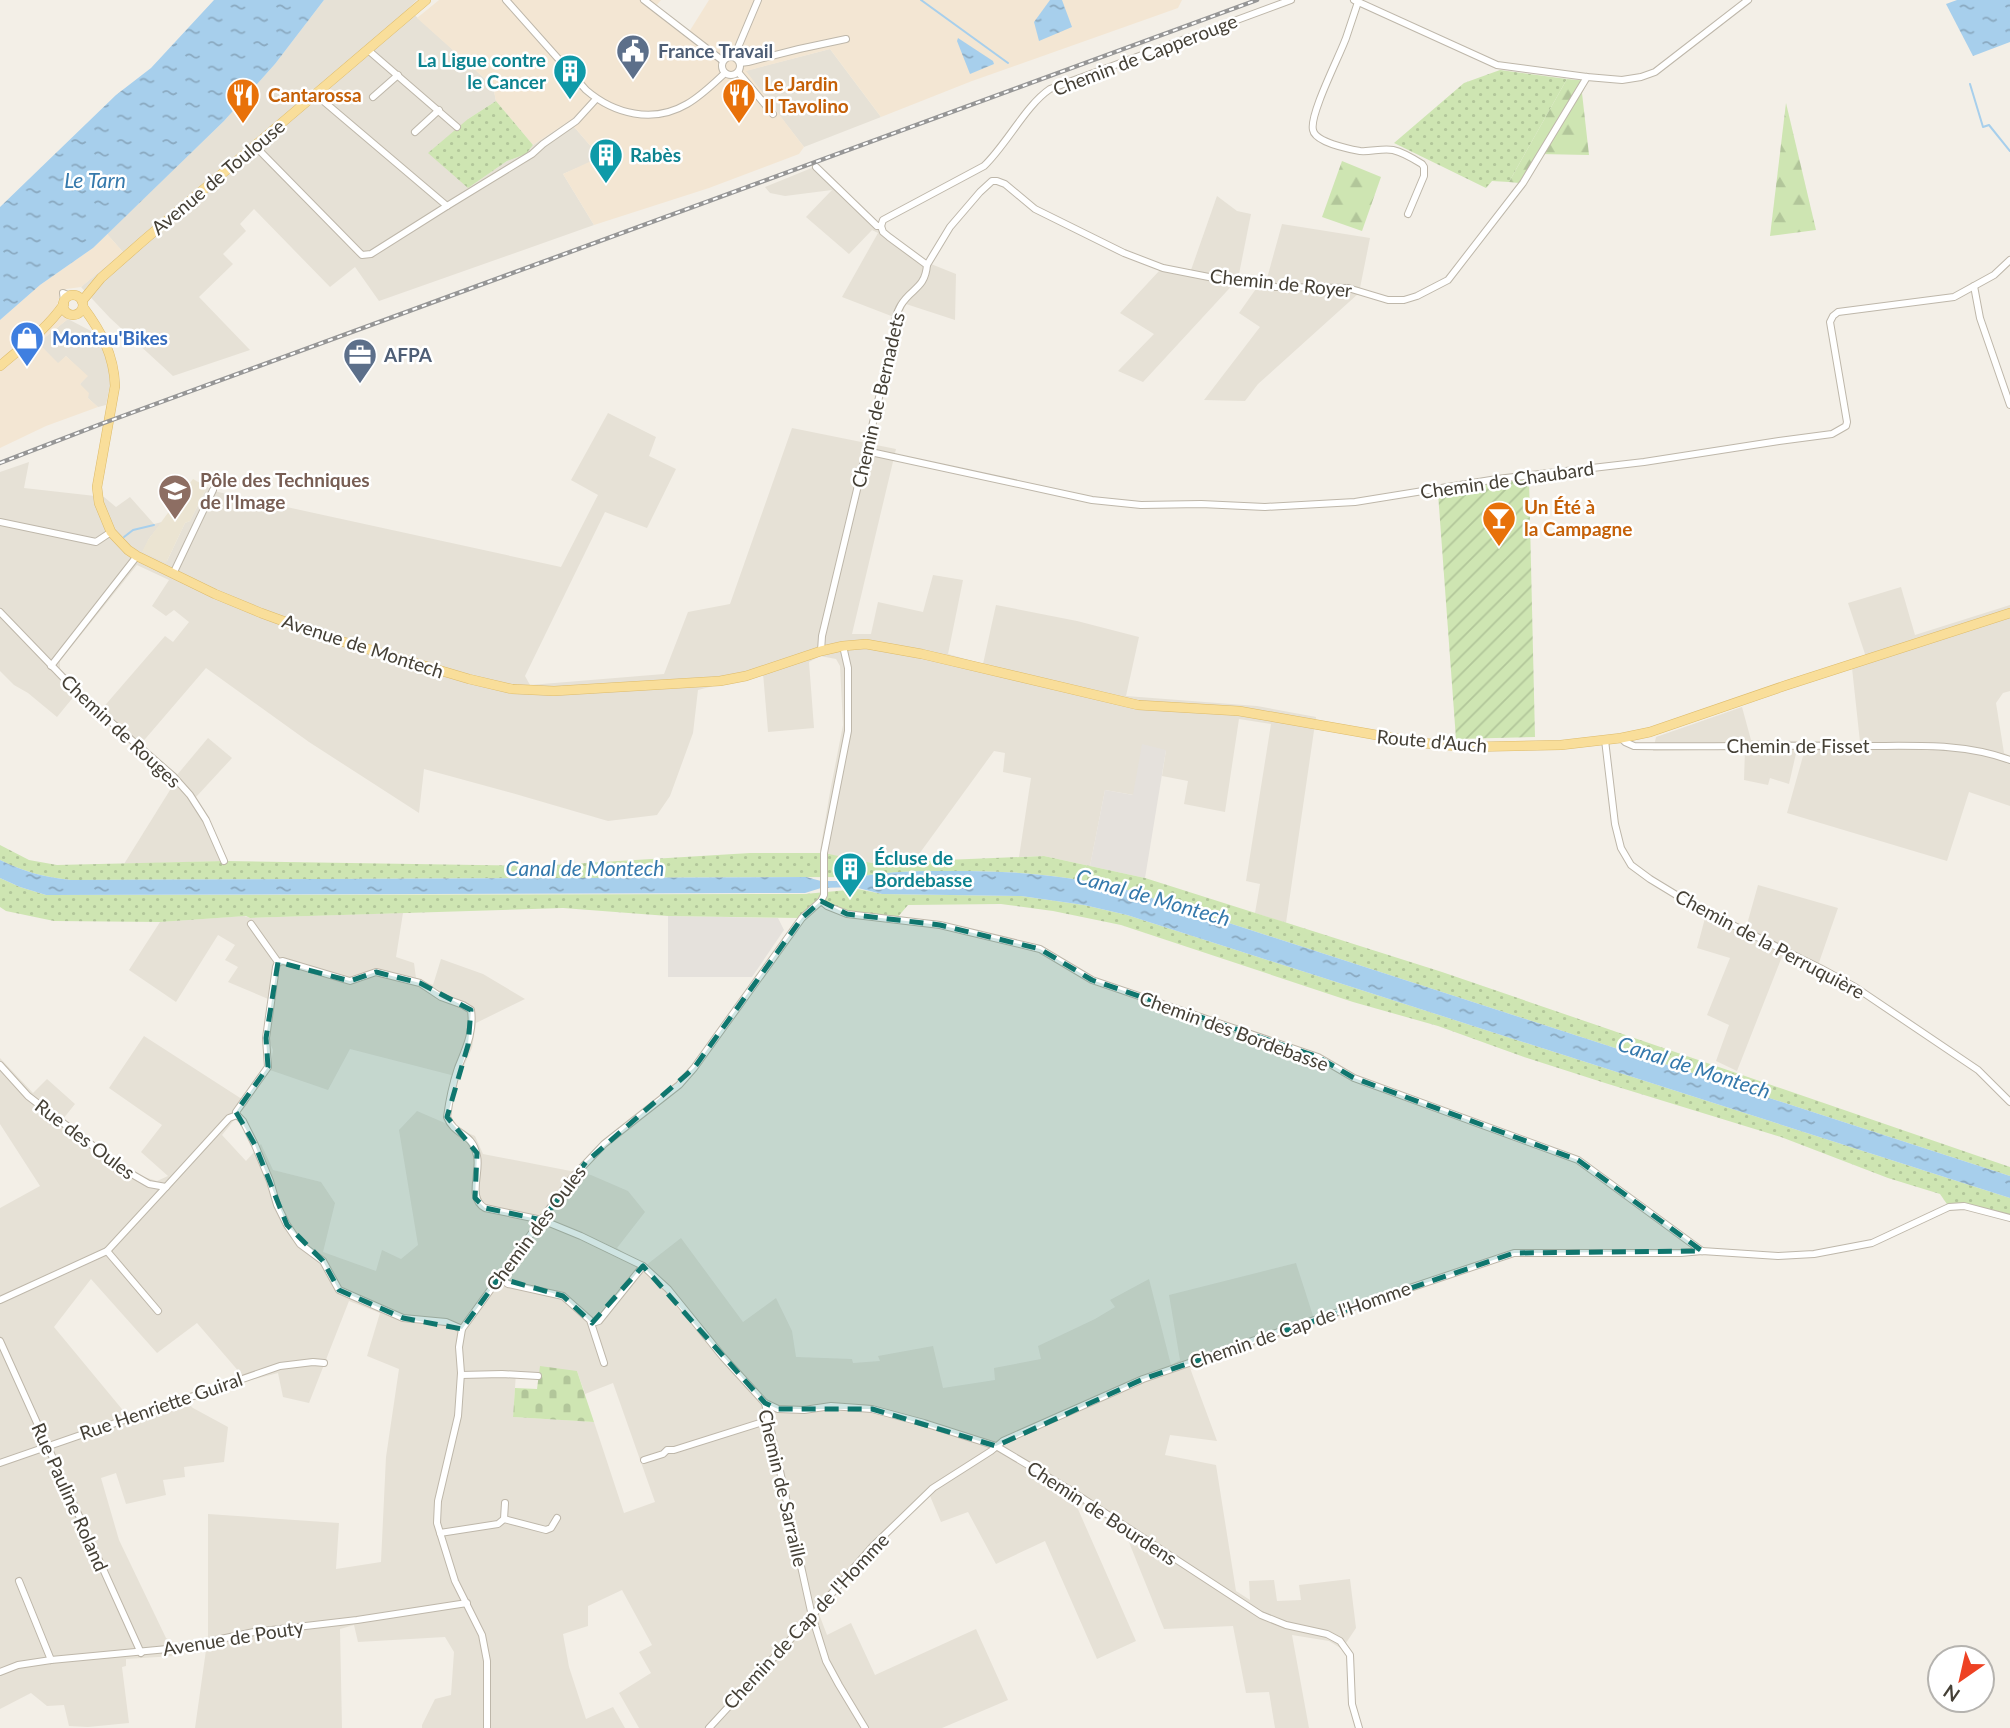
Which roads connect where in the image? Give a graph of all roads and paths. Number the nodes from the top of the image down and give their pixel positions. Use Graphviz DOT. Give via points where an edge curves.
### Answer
graph roads {
  1 [pos="426,0"];
  2 [pos="506,0"];
  3 [pos="758,0"];
  4 [pos="1291,0"];
  5 [pos="1748,0"];
  6 [pos="648,1"];
  7 [pos="1356,1"];
  8 [pos="846,39"];
  9 [pos="368,50"];
  10 [pos="734,57"];
  11 [pos="723,61"];
  12 [pos="740,63"];
  13 [pos="738,72"];
  14 [pos="725,73"];
  15 [pos="398,75"];
  16 [pos="1587,77"];
  17 [pos="315,94"];
  18 [pos="373,97"];
  19 [pos="596,99"];
  20 [pos="439,110"];
  21 [pos="773,114"];
  22 [pos="457,127"];
  23 [pos="415,132"];
  24 [pos="255,146"];
  25 [pos="816,167"];
  26 [pos="447,206"];
  27 [pos="1408,214"];
  28 [pos="881,226"];
  29 [pos="2010,260"];
  30 [pos="928,265"];
  31 [pos="1974,286"];
  32 [pos="73,304"];
  33 [pos="0,366"];
  34 [pos="2010,405"];
  35 [pos="866,451"];
  36 [pos="214,490"];
  37 [pos="0,522"];
  38 [pos="111,532"];
  39 [pos="137,556"];
  40 [pos="173,574"];
  41 [pos="0,612"];
  42 [pos="2010,613"];
  43 [pos="843,646"];
  44 [pos="821,651"];
  45 [pos="51,666"];
  46 [pos="1621,738"];
  47 [pos="1605,740"];
  48 [pos="2010,760"];
  49 [pos="224,861"];
  50 [pos="821,901"];
  51 [pos="251,924"];
  52 [pos="278,962"];
  53 [pos="0,1065"];
  54 [pos="2010,1102"];
  55 [pos="237,1115"];
  56 [pos="166,1187"];
  57 [pos="2010,1219"];
  58 [pos="542,1220"];
  59 [pos="107,1251"];
  60 [pos="1702,1251"];
  61 [pos="643,1266"];
  62 [pos="499,1278"];
  63 [pos="0,1300"];
  64 [pos="158,1311"];
  65 [pos="592,1323"];
  66 [pos="462,1329"];
  67 [pos="0,1341"];
  68 [pos="324,1363"];
  69 [pos="604,1363"];
  70 [pos="461,1375"];
  71 [pos="538,1376"];
  72 [pos="765,1403"];
  73 [pos="769,1420"];
  74 [pos="46,1446"];
  75 [pos="996,1446"];
  76 [pos="644,1460"];
  77 [pos="0,1463"];
  78 [pos="505,1503"];
  79 [pos="557,1518"];
  80 [pos="504,1519"];
  81 [pos="440,1533"];
  82 [pos="19,1581"];
  83 [pos="467,1603"];
  84 [pos="812,1616"];
  85 [pos="141,1653"];
  86 [pos="51,1660"];
  87 [pos="0,1672"];
  88 [pos="487,1728"];
  89 [pos="709,1728"];
  90 [pos="865,1728"];
  91 [pos="1359,1728"];
  1 -- 9 [label="main road, Avenue de Toulouse"];
  2 -- 19 [label="street"];
  3 -- 10 [label="street"];
  4 -- 28 [label="street, Chemin de Capperouge" via="1050,89 984,166 883,220"];
  5 -- 16 [label="street" via="1655,72 1622,80"];
  6 -- 11 [label="street"];
  7 -- 16 [label="street" via="1497,65"];
  7 -- 27 [label="street" via="1313,131 1350,150 1394,150 1422,164 1424,176"];
  8 -- 12 [label="street"];
  9 -- 15 [label="street"];
  9 -- 17 [label="main road, Avenue de Toulouse"];
  10 -- 11 [label="street"];
  10 -- 12 [label="street"];
  11 -- 14 [label="street"];
  12 -- 13 [label="street"];
  13 -- 14 [label="street"];
  13 -- 21 [label="street"];
  14 -- 19 [label="street" via="690,103 673,111 652,115 624,112"];
  15 -- 18 [label="street"];
  15 -- 20 [label="street"];
  16 -- 30 [label="street, Chemin de Royer" via="1523,183 1448,280 1404,300 1348,288 1276,287 1163,268 1035,209 998,181 980,192 950,227"];
  17 -- 24 [label="main road, Avenue de Toulouse"];
  17 -- 26 [label="street"];
  19 -- 26 [label="street" via="576,121 532,154"];
  20 -- 22 [label="street"];
  20 -- 23 [label="street"];
  24 -- 26 [label="street" via="362,255 371,254"];
  24 -- 32 [label="main road, Avenue de Toulouse"];
  25 -- 28 [label="street"];
  28 -- 30 [label="street" via="888,237"];
  29 -- 31 [label="street, Chemin de Chaubard"];
  30 -- 35 [label="street, Chemin de Bernadets" via="923,283 901,304 896,316"];
  31 -- 34 [label="street" via="1980,318"];
  31 -- 35 [label="street, Chemin de Chaubard" via="1954,297 1833,316 1830,322 1847,422 1832,434 1644,462 1355,502 1265,507 1092,500"];
  32 -- 33 [label="main road, Avenue de Toulouse"];
  32 -- 38 [label="main road, Avenue de Montech" via="97,328 109,349 115,375 97,487"];
  35 -- 44 [label="street, Chemin de Bernadets"];
  36 -- 40 [label="street"];
  37 -- 38 [label="street" via="96,542"];
  38 -- 39 [label="main road, Avenue de Montech"];
  39 -- 40 [label="main road, Avenue de Montech"];
  39 -- 45 [label="street"];
  40 -- 44 [label="main road, Avenue de Montech" via="327,637 512,689 554,691 720,681"];
  41 -- 45 [label="street, Chemin de Rouges"];
  42 -- 46 [label="main road, Route d'Auch"];
  43 -- 44 [label="main road, Avenue de Montech"];
  43 -- 47 [label="main road, Route d'Auch" via="866,644 922,654 1124,703 1239,711 1422,743 1513,747"];
  43 -- 50 [label="street, Chemin des Oules" via="848,668 848,731 824,853"];
  45 -- 49 [label="street, Chemin de Rouges" via="190,795"];
  46 -- 47 [label="main road, Route d'Auch"];
  46 -- 48 [label="street, Chemin de Fisset" via="1634,746 1946,747"];
  47 -- 54 [label="street, Chemin de la Perruquière" via="1615,824 1631,865 1696,907 1855,987 1978,1070"];
  50 -- 58 [label="street, Chemin des Oules" via="802,918 694,1068 586,1162"];
  50 -- 60 [label="street, Chemin des Bordebasse" via="847,914 940,925 1040,949 1092,979 1318,1057 1354,1078 1578,1160"];
  51 -- 52 [label="street"];
  52 -- 55 [label="street" via="266,1038 268,1068"];
  52 -- 58 [label="street, Chemin de Sarraille" via="350,981 376,972 420,983 471,1010 468,1045 447,1117 456,1130 471,1139 477,1153 475,1198 479,1205"];
  53 -- 56 [label="street, Rue des Oules" via="28,1096 123,1169 149,1184"];
  55 -- 56 [label="street" via="229,1118"];
  55 -- 66 [label="street" via="256,1145 287,1225 300,1244 323,1261 339,1290 403,1318 446,1322"];
  56 -- 59 [label="street"];
  57 -- 60 [label="street, Chemin de Cap de l'Homme" via="1964,1206 1949,1207 1872,1243 1814,1254"];
  58 -- 61 [label="street, Chemin de Sarraille"];
  58 -- 62 [label="street, Chemin des Oules"];
  59 -- 63 [label="street"];
  59 -- 64 [label="street"];
  60 -- 75 [label="street, Chemin de Cap de l'Homme" via="1514,1253 1143,1379"];
  61 -- 65 [label="street" via="600,1321"];
  61 -- 72 [label="street, Chemin de Sarraille"];
  62 -- 65 [label="street" via="563,1296"];
  62 -- 66 [label="street, Chemin des Oules"];
  65 -- 69 [label="street"];
  66 -- 70 [label="street"];
  67 -- 74 [label="street, Rue Pauline Roland"];
  68 -- 74 [label="street, Rue Henriette Guiral" via="281,1366"];
  70 -- 71 [label="street"];
  70 -- 81 [label="street" via="458,1416 438,1501"];
  72 -- 73 [label="street, Chemin de Sarraille"];
  72 -- 75 [label="street, Chemin de Bourdens" via="778,1409 872,1409"];
  73 -- 76 [label="street"];
  73 -- 84 [label="street, Chemin de Sarraille"];
  74 -- 77 [label="street, Rue Henriette Guiral"];
  74 -- 85 [label="street, Rue Pauline Roland"];
  75 -- 84 [label="street, Chemin de Cap de l'Homme" via="933,1488 873,1546"];
  75 -- 91 [label="street, Chemin de Bourdens" via="1261,1615 1340,1640 1350,1655 1352,1704"];
  78 -- 80 [label="street"];
  79 -- 80 [label="street" via="546,1530"];
  80 -- 81 [label="street" via="494,1526"];
  81 -- 83 [label="street"];
  82 -- 86 [label="street"];
  83 -- 85 [label="street, Avenue de Pouty" via="254,1632"];
  83 -- 88 [label="street" via="482,1634 487,1661"];
  84 -- 89 [label="street, Chemin de Cap de l'Homme"];
  84 -- 90 [label="street, Chemin de Sarraille" via="826,1661"];
  85 -- 86 [label="street, Avenue de Pouty"];
  86 -- 87 [label="street, Avenue de Pouty"];
}
